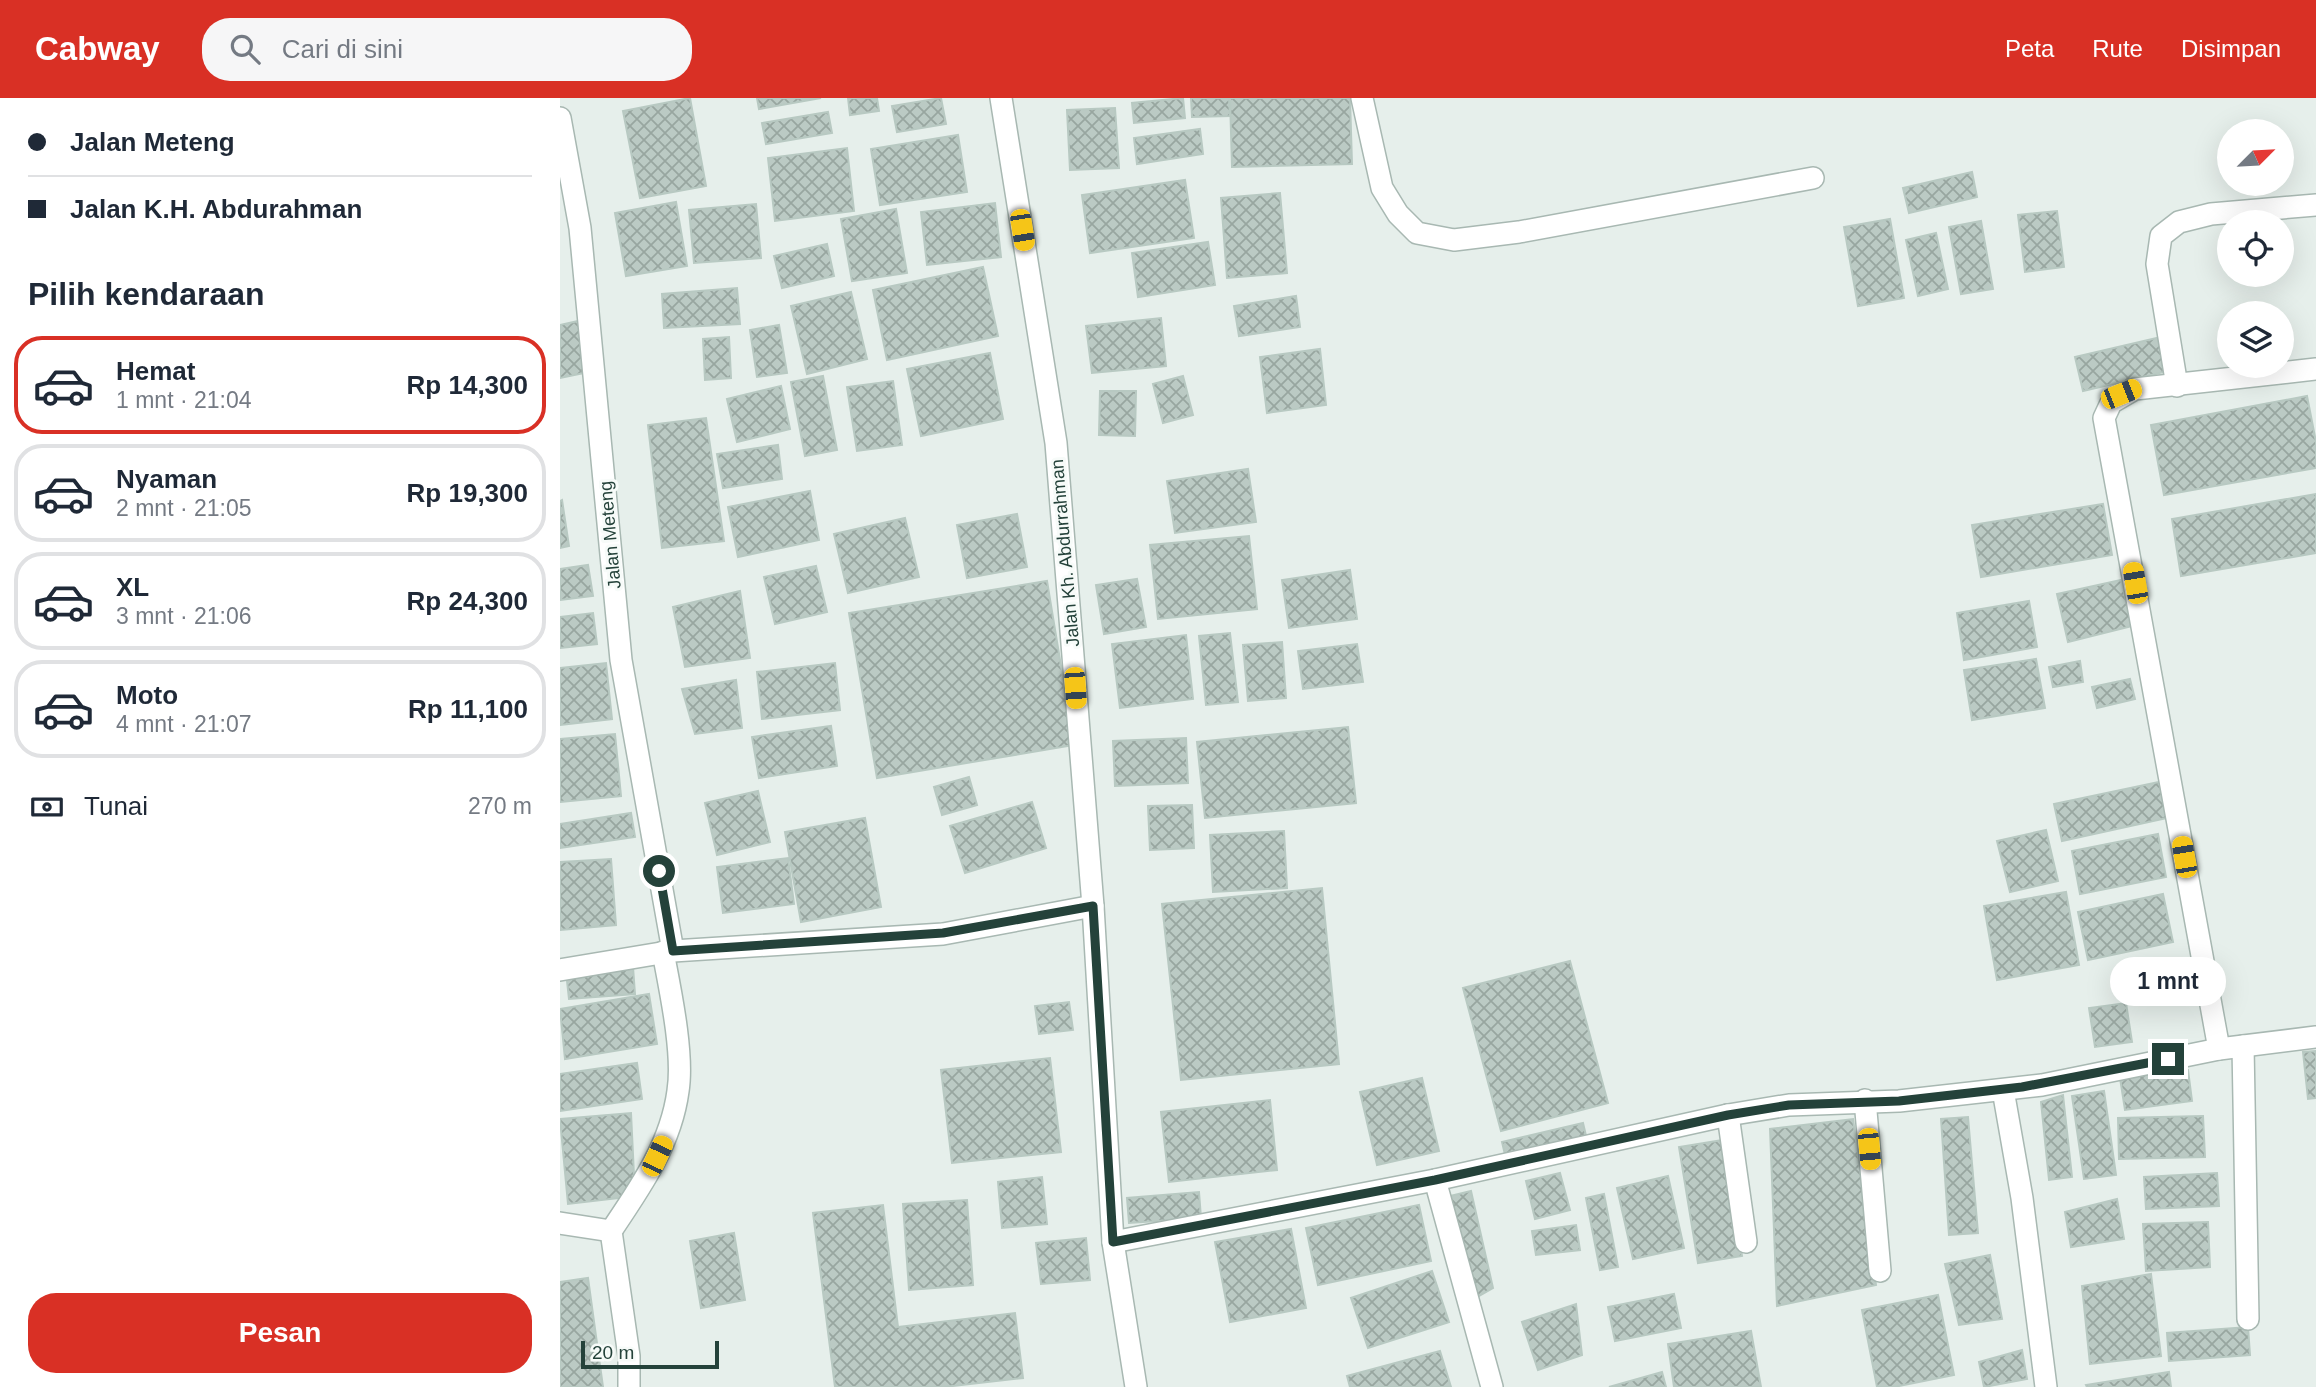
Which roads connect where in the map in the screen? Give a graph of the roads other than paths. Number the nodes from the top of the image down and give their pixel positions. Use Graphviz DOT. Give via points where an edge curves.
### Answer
graph roads {
  1 [pos="1001,98"];
  2 [pos="1362,98"];
  3 [pos="560,118"];
  4 [pos="1813,178"];
  5 [pos="2316,205"];
  6 [pos="2316,369"];
  7 [pos="2177,386"];
  8 [pos="1093,906"];
  9 [pos="668,951"];
  10 [pos="560,970"];
  11 [pos="2316,1037"];
  12 [pos="2243,1046"];
  13 [pos="2219,1049"];
  14 [pos="2003,1090"];
  15 [pos="1865,1100"];
  16 [pos="1728,1115"];
  17 [pos="1435,1180"];
  18 [pos="560,1223"];
  19 [pos="611,1231"];
  20 [pos="1113,1242"];
  21 [pos="1746,1242"];
  22 [pos="1880,1271"];
  23 [pos="2248,1319"];
  24 [pos="629,1387"];
  25 [pos="1136,1387"];
  26 [pos="1492,1387"];
  27 [pos="2046,1387"];
  1 -- 8 [label="street, Jalan Kh. Abdurrahman" via="1056,443"];
  2 -- 4 [label="street" via="1382,188 1398,214 1417,233 1454,240"];
  3 -- 9 [label="street, Jalan Meteng" via="583,254 621,660"];
  5 -- 7 [label="street" via="2211,214 2179,222 2161,236 2157,264"];
  6 -- 7 [label="street"];
  7 -- 13 [label="street" via="2121,394 2104,418"];
  8 -- 9 [label="street" via="943,933"];
  8 -- 20 [label="street, Jalan Kh. Abdurrahman"];
  9 -- 10 [label="street"];
  9 -- 19 [label="street, Jalan Meteng" via="679,1090 668,1134 647,1178"];
  11 -- 12 [label="street"];
  12 -- 13 [label="street"];
  12 -- 23 [label="street"];
  13 -- 14 [label="street"];
  14 -- 15 [label="street"];
  14 -- 27 [label="street"];
  15 -- 16 [label="street"];
  15 -- 22 [label="street"];
  16 -- 17 [label="street"];
  16 -- 21 [label="street"];
  17 -- 20 [label="street"];
  17 -- 26 [label="street"];
  18 -- 19 [label="street"];
  19 -- 24 [label="street" via="629,1356"];
  20 -- 25 [label="street, Jalan Kh. Abdurrahman"];
}
